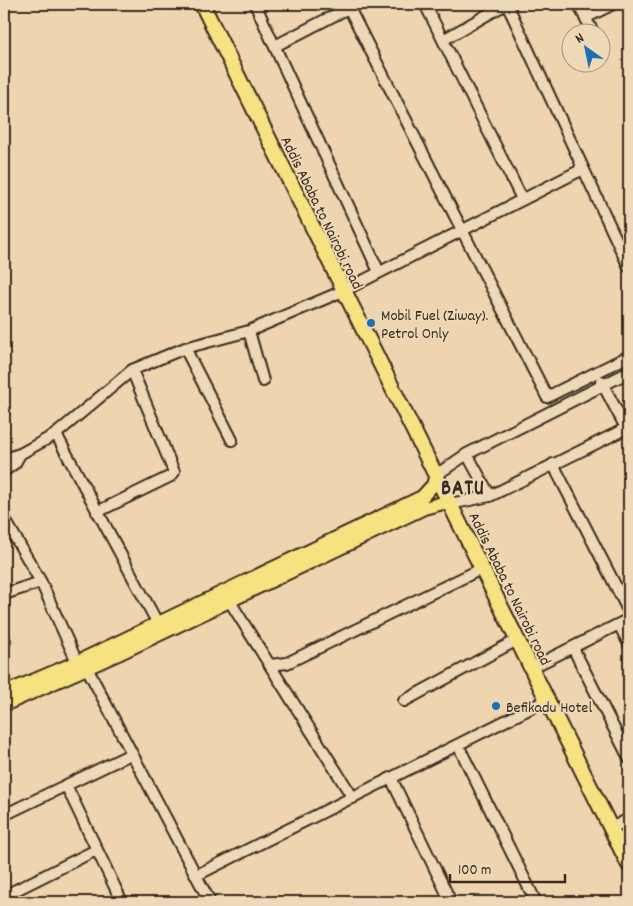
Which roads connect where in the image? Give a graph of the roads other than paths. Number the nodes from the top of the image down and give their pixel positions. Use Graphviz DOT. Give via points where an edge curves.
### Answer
graph roads {
  1 [pos="202,4"];
  2 [pos="255,4"];
  3 [pos="425,4"];
  4 [pos="506,4"];
  5 [pos="578,4"];
  6 [pos="613,4"];
  7 [pos="353,6"];
  8 [pos="585,18"];
  9 [pos="587,22"];
  10 [pos="443,40"];
  11 [pos="275,46"];
  12 [pos="581,166"];
  13 [pos="522,199"];
  14 [pos="461,230"];
  15 [pos="629,267"];
  16 [pos="379,272"];
  17 [pos="342,291"];
  18 [pos="249,331"];
  19 [pos="184,348"];
  20 [pos="629,356"];
  21 [pos="132,370"];
  22 [pos="629,372"];
  23 [pos="596,374"];
  24 [pos="263,381"];
  25 [pos="604,384"];
  26 [pos="628,428"];
  27 [pos="56,434"];
  28 [pos="232,440"];
  29 [pos="20,454"];
  30 [pos="467,454"];
  31 [pos="4,459"];
  32 [pos="553,464"];
  33 [pos="4,471"];
  34 [pos="436,475"];
  35 [pos="490,496"];
  36 [pos="450,504"];
  37 [pos="96,512"];
  38 [pos="5,521"];
  39 [pos="482,569"];
  40 [pos="41,582"];
  41 [pos="233,588"];
  42 [pos="4,594"];
  43 [pos="229,600"];
  44 [pos="629,612"];
  45 [pos="629,619"];
  46 [pos="158,624"];
  47 [pos="619,624"];
  48 [pos="517,640"];
  49 [pos="629,644"];
  50 [pos="573,648"];
  51 [pos="287,663"];
  52 [pos="82,665"];
  53 [pos="270,665"];
  54 [pos="531,668"];
  55 [pos="278,677"];
  56 [pos="4,693"];
  57 [pos="546,700"];
  58 [pos="404,701"];
  59 [pos="4,705"];
  60 [pos="458,745"];
  61 [pos="131,754"];
  62 [pos="629,758"];
  63 [pos="392,778"];
  64 [pos="66,785"];
  65 [pos="352,798"];
  66 [pos="4,815"];
  67 [pos="629,819"];
  68 [pos="611,828"];
  69 [pos="96,850"];
  70 [pos="629,865"];
  71 [pos="197,875"];
  72 [pos="4,896"];
  73 [pos="122,902"];
  74 [pos="210,902"];
  75 [pos="451,902"];
  76 [pos="536,902"];
  1 -- 17 [label="highway, Addis Ababa to Nairobi road"];
  2 -- 11 [label="street"];
  3 -- 10 [label="street"];
  4 -- 10 [label="street"];
  4 -- 12 [label="street"];
  5 -- 8 [label="street"];
  6 -- 8 [label="street"];
  7 -- 11 [label="street"];
  7 -- 14 [label="street"];
  8 -- 9 [label="street"];
  10 -- 13 [label="street"];
  11 -- 16 [label="street"];
  12 -- 13 [label="street" via="573,174"];
  12 -- 15 [label="street"];
  13 -- 14 [label="street"];
  14 -- 16 [label="street"];
  14 -- 23 [label="street" via="546,397"];
  16 -- 17 [label="street"];
  17 -- 18 [label="street"];
  17 -- 34 [label="highway, Addis Ababa to Nairobi road"];
  18 -- 19 [label="street"];
  18 -- 24 [label="street"];
  19 -- 21 [label="street"];
  19 -- 28 [label="street"];
  20 -- 23 [label="street"];
  21 -- 27 [label="street"];
  21 -- 37 [label="street" via="174,472"];
  22 -- 25 [label="street"];
  23 -- 25 [label="street"];
  25 -- 26 [label="street"];
  25 -- 30 [label="street"];
  26 -- 32 [label="street"];
  27 -- 29 [label="street"];
  27 -- 37 [label="street"];
  29 -- 31 [label="street"];
  29 -- 33 [label="street" via="15,463"];
  30 -- 34 [label="street"];
  30 -- 35 [label="street"];
  32 -- 35 [label="street"];
  32 -- 44 [label="street"];
  34 -- 36 [label="highway, Addis Ababa to Nairobi road"];
  34 -- 41 [label="main road" via="433,485 422,497"];
  35 -- 36 [label="street"];
  36 -- 39 [label="highway, Addis Ababa to Nairobi road"];
  36 -- 43 [label="main road" via="424,508"];
  37 -- 46 [label="street"];
  38 -- 40 [label="street"];
  39 -- 48 [label="highway, Addis Ababa to Nairobi road"];
  39 -- 51 [label="street"];
  40 -- 42 [label="street"];
  40 -- 52 [label="street"];
  41 -- 43 [label="street"];
  41 -- 46 [label="main road"];
  43 -- 52 [label="main road"];
  43 -- 53 [label="street"];
  45 -- 47 [label="street"];
  46 -- 52 [label="main road"];
  47 -- 49 [label="street"];
  47 -- 50 [label="street"];
  48 -- 54 [label="highway, Addis Ababa to Nairobi road"];
  48 -- 58 [label="street"];
  50 -- 54 [label="street"];
  50 -- 62 [label="street"];
  51 -- 53 [label="street"];
  51 -- 55 [label="street"];
  52 -- 56 [label="main road"];
  52 -- 59 [label="main road"];
  52 -- 61 [label="street"];
  53 -- 55 [label="street"];
  54 -- 57 [label="highway, Addis Ababa to Nairobi road"];
  55 -- 65 [label="street"];
  57 -- 60 [label="street"];
  57 -- 68 [label="highway, Addis Ababa to Nairobi road"];
  60 -- 63 [label="street"];
  60 -- 76 [label="street"];
  61 -- 64 [label="street"];
  61 -- 71 [label="street"];
  63 -- 65 [label="street"];
  63 -- 75 [label="street"];
  64 -- 66 [label="street"];
  64 -- 69 [label="street"];
  65 -- 71 [label="street"];
  67 -- 68 [label="street"];
  68 -- 70 [label="highway, Addis Ababa to Nairobi road"];
  69 -- 72 [label="street"];
  69 -- 73 [label="street"];
  71 -- 74 [label="street"];
}
